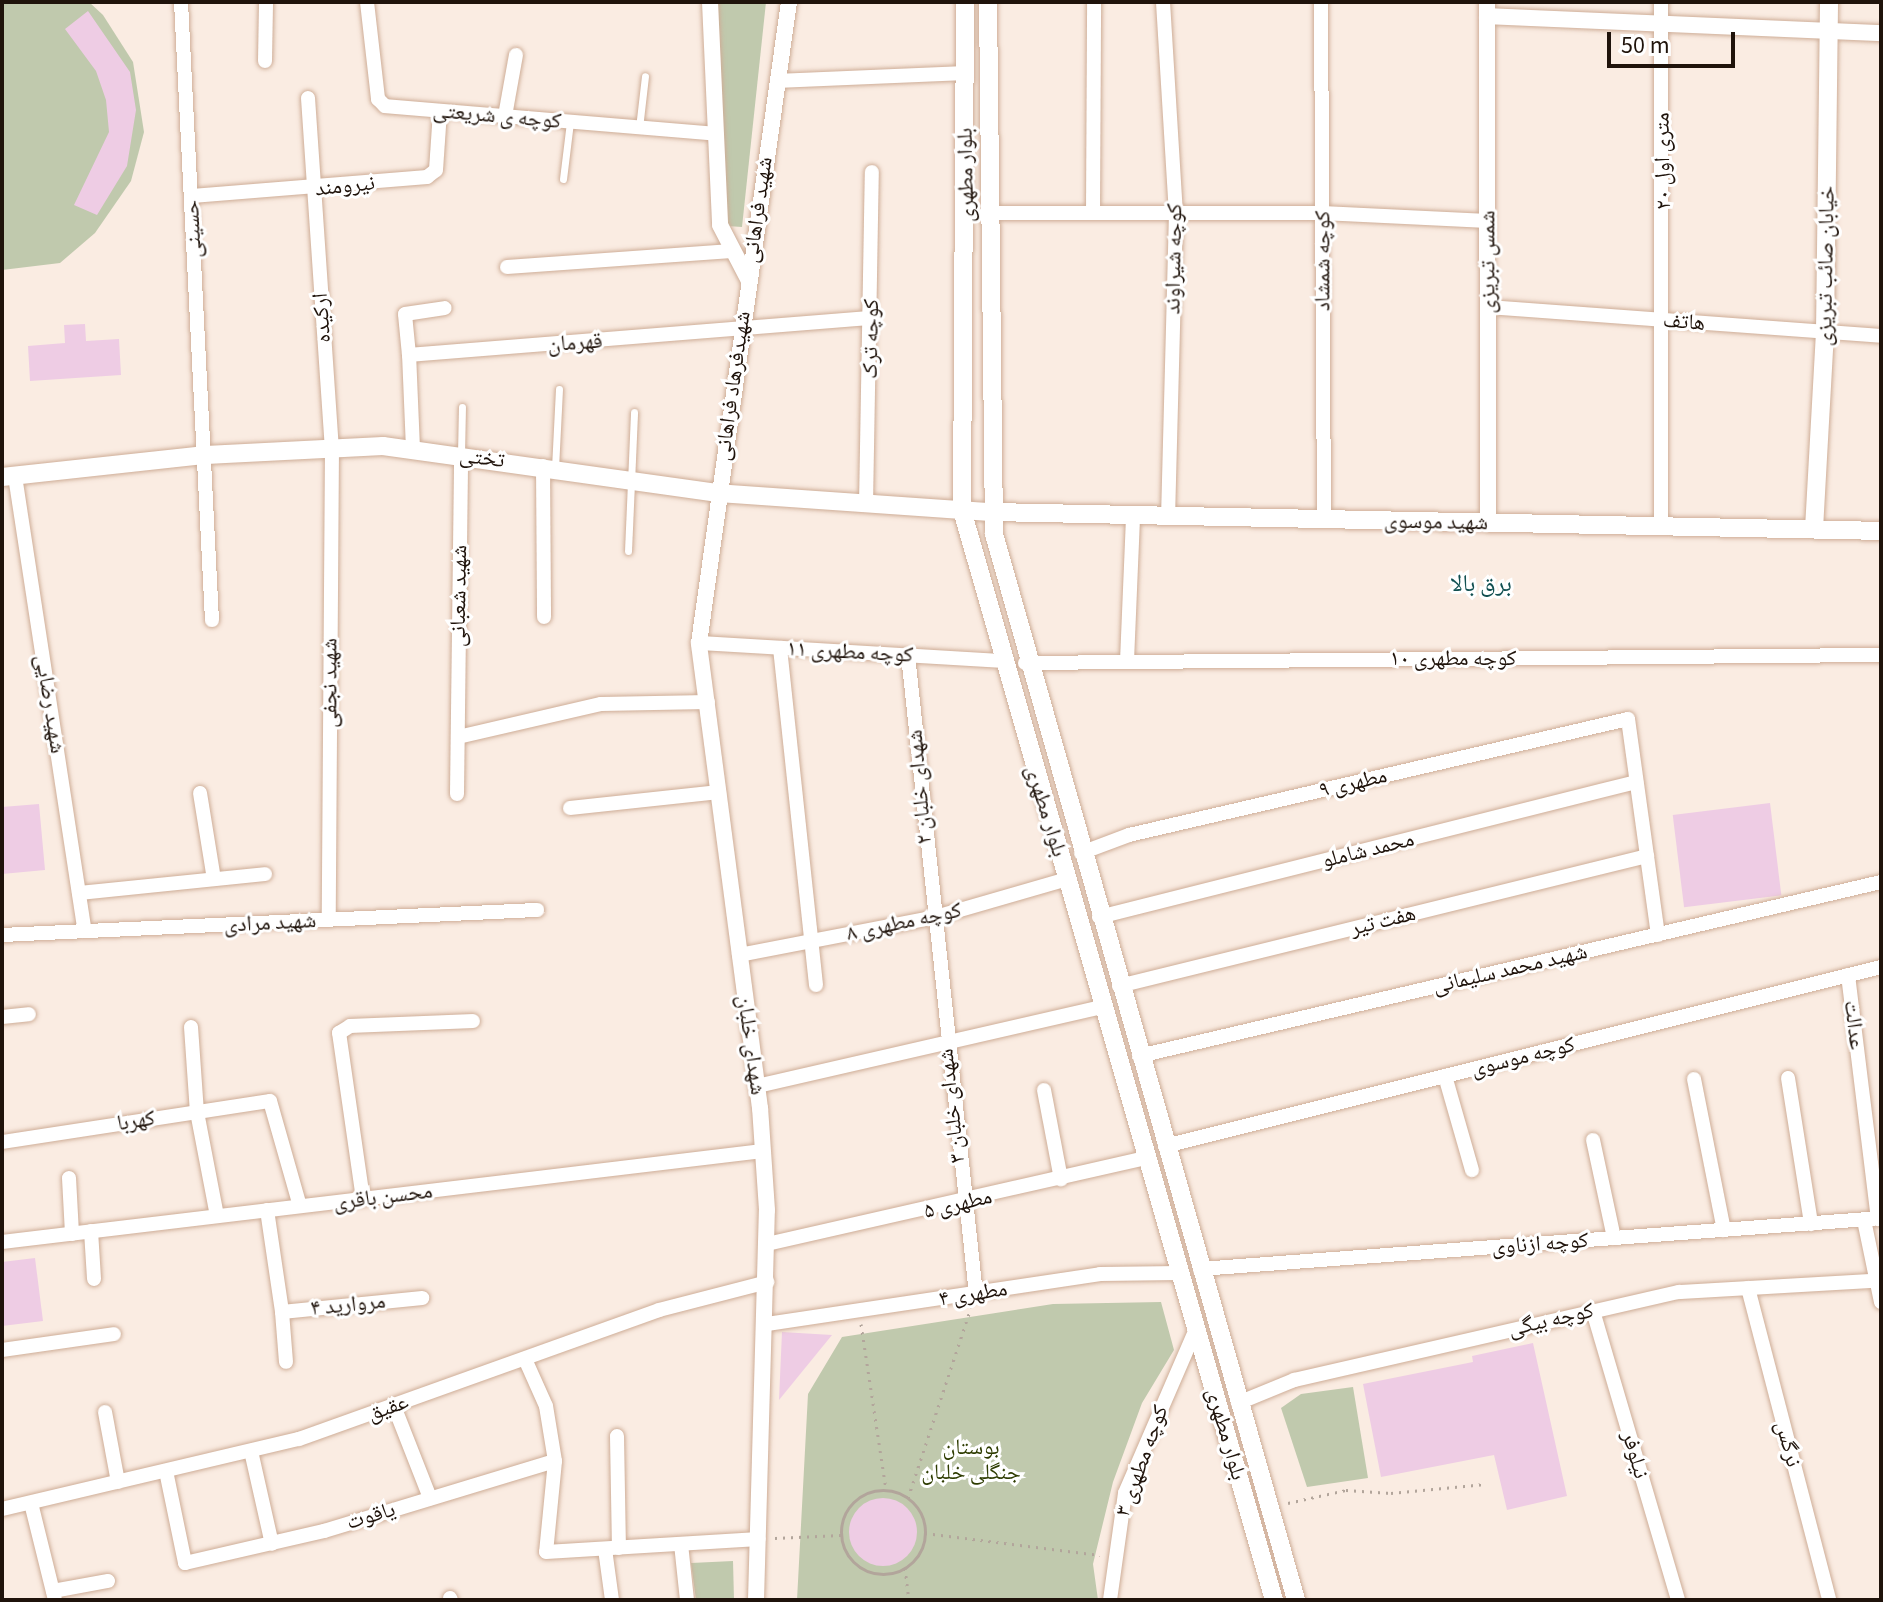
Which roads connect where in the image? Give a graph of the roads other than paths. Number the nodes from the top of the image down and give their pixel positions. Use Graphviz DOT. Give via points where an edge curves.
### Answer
graph roads {
  1 [pos="181,2"];
  2 [pos="266,2"];
  3 [pos="367,2"];
  4 [pos="710,2"];
  5 [pos="789,2"];
  6 [pos="965,2"];
  7 [pos="988,2"];
  8 [pos="1094,2"];
  9 [pos="1163,2"];
  10 [pos="1321,2"];
  11 [pos="1661,2"];
  12 [pos="1829,2"];
  13 [pos="1487,9"];
  14 [pos="1662,23"];
  15 [pos="1829,30"];
  16 [pos="1881,33"];
  17 [pos="516,55"];
  18 [pos="265,61"];
  19 [pos="965,73"];
  20 [pos="645,76"];
  21 [pos="777,81"];
  22 [pos="308,98"];
  23 [pos="440,111"];
  24 [pos="505,116"];
  25 [pos="570,122"];
  26 [pos="639,128"];
  27 [pos="716,134"];
  28 [pos="872,172"];
  29 [pos="563,179"];
  30 [pos="313,190"];
  31 [pos="192,196"];
  32 [pos="986,213"];
  33 [pos="1093,213"];
  34 [pos="1176,213"];
  35 [pos="1322,213"];
  36 [pos="1488,221"];
  37 [pos="731,251"];
  38 [pos="507,267"];
  39 [pos="748,279"];
  40 [pos="1488,307"];
  41 [pos="445,308"];
  42 [pos="872,318"];
  43 [pos="1666,320"];
  44 [pos="741,331"];
  45 [pos="1825,332"];
  46 [pos="1881,336"];
  47 [pos="409,355"];
  48 [pos="559,389"];
  49 [pos="462,407"];
  50 [pos="634,412"];
  51 [pos="332,447"];
  52 [pos="413,449"];
  53 [pos="206,455"];
  54 [pos="461,456"];
  55 [pos="549,467"];
  56 [pos="9,476"];
  57 [pos="630,481"];
  58 [pos="717,493"];
  59 [pos="866,505"];
  60 [pos="962,510"];
  61 [pos="992,512"];
  62 [pos="1133,515"];
  63 [pos="1168,516"];
  64 [pos="1324,519"];
  65 [pos="1488,523"];
  66 [pos="1661,526"];
  67 [pos="1814,529"];
  68 [pos="1881,531"];
  69 [pos="628,551"];
  70 [pos="544,617"];
  71 [pos="212,620"];
  72 [pos="699,643"];
  73 [pos="780,648"];
  74 [pos="908,655"];
  75 [pos="1881,655"];
  76 [pos="1001,661"];
  77 [pos="1127,661"];
  78 [pos="1025,663"];
  79 [pos="708,702"];
  80 [pos="458,737"];
  81 [pos="1636,782"];
  82 [pos="719,792"];
  83 [pos="200,793"];
  84 [pos="457,794"];
  85 [pos="570,808"];
  86 [pos="1081,853"];
  87 [pos="1647,856"];
  88 [pos="265,874"];
  89 [pos="214,879"];
  90 [pos="1067,879"];
  91 [pos="1881,882"];
  92 [pos="79,893"];
  93 [pos="537,910"];
  94 [pos="1099,917"];
  95 [pos="932,918"];
  96 [pos="329,920"];
  97 [pos="85,931"];
  98 [pos="2,935"];
  99 [pos="1658,935"];
  100 [pos="807,942"];
  101 [pos="739,955"];
  102 [pos="1881,967"];
  103 [pos="1848,975"];
  104 [pos="816,985"];
  105 [pos="1119,986"];
  106 [pos="1103,1007"];
  107 [pos="29,1014"];
  108 [pos="2,1017"];
  109 [pos="473,1021"];
  110 [pos="191,1027"];
  111 [pos="946,1045"];
  112 [pos="1139,1056"];
  113 [pos="1445,1076"];
  114 [pos="1788,1078"];
  115 [pos="1694,1079"];
  116 [pos="757,1086"];
  117 [pos="1044,1090"];
  118 [pos="197,1112"];
  119 [pos="1593,1140"];
  120 [pos="2,1142"];
  121 [pos="1165,1146"];
  122 [pos="763,1151"];
  123 [pos="1147,1158"];
  124 [pos="1472,1170"];
  125 [pos="69,1178"];
  126 [pos="1061,1179"];
  127 [pos="363,1199"];
  128 [pos="963,1204"];
  129 [pos="300,1206"];
  130 [pos="267,1210"];
  131 [pos="217,1216"];
  132 [pos="1874,1219"];
  133 [pos="1811,1224"];
  134 [pos="1724,1230"];
  135 [pos="91,1231"];
  136 [pos="72,1234"];
  137 [pos="1614,1238"];
  138 [pos="2,1242"];
  139 [pos="767,1244"];
  140 [pos="1200,1269"];
  141 [pos="1180,1273"];
  142 [pos="94,1279"];
  143 [pos="1872,1281"];
  144 [pos="767,1282"];
  145 [pos="1748,1288"];
  146 [pos="976,1294"];
  147 [pos="422,1298"];
  148 [pos="1881,1302"];
  149 [pos="1593,1311"];
  150 [pos="282,1312"];
  151 [pos="767,1324"];
  152 [pos="1196,1328"];
  153 [pos="114,1334"];
  154 [pos="2,1350"];
  155 [pos="525,1359"];
  156 [pos="286,1362"];
  157 [pos="1238,1403"];
  158 [pos="394,1406"];
  159 [pos="105,1412"];
  160 [pos="617,1436"];
  161 [pos="251,1451"];
  162 [pos="555,1461"];
  163 [pos="166,1471"];
  164 [pos="118,1482"];
  165 [pos="430,1498"];
  166 [pos="31,1503"];
  167 [pos="2,1509"];
  168 [pos="759,1539"];
  169 [pos="272,1544"];
  170 [pos="681,1544"];
  171 [pos="612,1548"];
  172 [pos="108,1581"];
  173 [pos="54,1596"];
  174 [pos="612,1600"];
  175 [pos="687,1600"];
  176 [pos="756,1600"];
  177 [pos="1110,1600"];
  178 [pos="1274,1600"];
  179 [pos="1296,1600"];
  180 [pos="1678,1600"];
  181 [pos="1829,1600"];
  1 -- 31 [label="street, حسینی"];
  2 -- 18 [label="street"];
  3 -- 23 [label="street, کوچه ی شریعتی" via="378,99 385,106"];
  4 -- 27 [label="street, شهید فراهانی"];
  5 -- 21 [label="street, شهید فراهانی"];
  6 -- 19 [label="main road, بلوار مطهری"];
  7 -- 32 [label="main road, بلوار مطهری"];
  8 -- 33 [label="street"];
  9 -- 34 [label="street, کوچه شیراوند"];
  10 -- 35 [label="street, کوچه شمشاد"];
  11 -- 14 [label="street, ۲۰ متری اول"];
  12 -- 15 [label="main road, خیابان صائب تبریزی"];
  13 -- 14 [label="street"];
  13 -- 36 [label="street, شمس تبریزی"];
  14 -- 15 [label="street"];
  14 -- 43 [label="street, ۲۰ متری اول"];
  15 -- 16 [label="street"];
  15 -- 45 [label="main road, خیابان صائب تبریزی"];
  17 -- 24 [label="street"];
  19 -- 21 [label="street"];
  19 -- 60 [label="main road, بلوار مطهری"];
  20 -- 26 [label="lane"];
  21 -- 39 [label="street, شهید فراهانی"];
  22 -- 30 [label="street, ارکیده"];
  23 -- 24 [label="street, کوچه ی شریعتی"];
  23 -- 30 [label="street, نیرومند" via="436,170 427,177"];
  24 -- 25 [label="street, کوچه ی شریعتی"];
  25 -- 26 [label="street, کوچه ی شریعتی"];
  25 -- 29 [label="lane"];
  26 -- 27 [label="street, کوچه ی شریعتی"];
  27 -- 37 [label="street, شهید فراهانی" via="720,225"];
  28 -- 42 [label="street, کوچه ترک"];
  30 -- 31 [label="street, نیرومند"];
  30 -- 51 [label="street, ارکیده"];
  31 -- 53 [label="street, حسینی"];
  32 -- 33 [label="street"];
  32 -- 61 [label="main road, بلوار مطهری"];
  33 -- 34 [label="street"];
  34 -- 35 [label="street"];
  34 -- 63 [label="street, کوچه شیراوند"];
  35 -- 36 [label="street"];
  35 -- 64 [label="street, کوچه شمشاد"];
  36 -- 40 [label="street, شمس تبریزی"];
  37 -- 38 [label="street"];
  37 -- 39 [label="street, شهید فراهانی"];
  39 -- 44 [label="street, شهیدفرهاد فراهانی"];
  40 -- 43 [label="street, هاتف"];
  40 -- 65 [label="street, شمس تبریزی"];
  41 -- 47 [label="street" via="405,314"];
  42 -- 44 [label="street, قهرمان"];
  42 -- 59 [label="street, کوچه ترک"];
  43 -- 45 [label="street, هاتف"];
  43 -- 66 [label="street, ۲۰ متری اول"];
  44 -- 47 [label="street, قهرمان"];
  44 -- 58 [label="street, شهیدفرهاد فراهانی"];
  45 -- 46 [label="street, هاتف"];
  45 -- 67 [label="main road, خیابان صائب تبریزی"];
  47 -- 52 [label="street"];
  48 -- 55 [label="lane"];
  49 -- 54 [label="lane"];
  50 -- 57 [label="lane"];
  51 -- 52 [label="main road, تختی"];
  51 -- 53 [label="main road, تختی"];
  51 -- 96 [label="street, شهید نجفی"];
  52 -- 54 [label="main road, تختی"];
  53 -- 56 [label="main road, تختی"];
  53 -- 71 [label="street, حسینی"];
  54 -- 55 [label="main road, تختی"];
  54 -- 80 [label="street, شهید شعبانی"];
  55 -- 57 [label="main road, تختی"];
  55 -- 70 [label="street"];
  56 -- 92 [label="street, شهید رضایی"];
  57 -- 58 [label="main road, تختی"];
  57 -- 69 [label="lane"];
  58 -- 59 [label="main road, تختی"];
  58 -- 72 [label="street, شهدای خلبان"];
  59 -- 60 [label="main road, تختی"];
  60 -- 61 [label="main road, تختی"];
  60 -- 76 [label="main road, بلوار مطهری"];
  61 -- 62 [label="main road, شهید موسوی"];
  61 -- 78 [label="main road, بلوار مطهری"];
  62 -- 63 [label="main road, شهید موسوی"];
  62 -- 77 [label="street"];
  63 -- 64 [label="main road, شهید موسوی"];
  64 -- 65 [label="main road, شهید موسوی"];
  65 -- 66 [label="main road, شهید موسوی"];
  66 -- 67 [label="main road, شهید موسوی"];
  67 -- 68 [label="main road, شهید موسوی"];
  72 -- 73 [label="street, کوچه مطهری ۱۱"];
  72 -- 79 [label="street, شهدای خلبان"];
  73 -- 74 [label="street, کوچه مطهری ۱۱"];
  73 -- 100 [label="street"];
  74 -- 76 [label="street, کوچه مطهری ۱۱"];
  74 -- 95 [label="street, شهدای خلبان ۲"];
  75 -- 77 [label="street, کوچه مطهری ۱۰"];
  76 -- 90 [label="main road, بلوار مطهری"];
  77 -- 78 [label="street, کوچه مطهری ۱۰"];
  78 -- 86 [label="main road, بلوار مطهری"];
  79 -- 80 [label="street" via="601,704"];
  79 -- 82 [label="street, شهدای خلبان"];
  80 -- 84 [label="street, شهید شعبانی"];
  81 -- 86 [label="street, مطهری ۹" via="1628,719 1129,835"];
  81 -- 87 [label="street"];
  81 -- 94 [label="street, محمد شاملو"];
  82 -- 85 [label="street"];
  82 -- 101 [label="street, شهدای خلبان"];
  83 -- 89 [label="street"];
  86 -- 94 [label="main road, بلوار مطهری"];
  87 -- 99 [label="street"];
  87 -- 105 [label="street, هفت تیر"];
  88 -- 89 [label="street"];
  89 -- 92 [label="street"];
  90 -- 95 [label="street, کوچه مطهری ۸"];
  90 -- 106 [label="main road, بلوار مطهری"];
  91 -- 99 [label="street, شهید محمد سلیمانی"];
  92 -- 97 [label="street, شهید رضایی"];
  93 -- 96 [label="street, شهید مرادی"];
  94 -- 105 [label="main road, بلوار مطهری"];
  95 -- 100 [label="street, کوچه مطهری ۸"];
  95 -- 111 [label="street, شهدای خلبان ۳"];
  96 -- 97 [label="street, شهید مرادی"];
  97 -- 98 [label="street, شهید مرادی"];
  99 -- 112 [label="street, شهید محمد سلیمانی"];
  100 -- 101 [label="street, کوچه مطهری ۸"];
  100 -- 104 [label="street"];
  101 -- 116 [label="street, شهدای خلبان"];
  102 -- 103 [label="street, کوچه موسوی"];
  103 -- 113 [label="street, کوچه موسوی"];
  103 -- 132 [label="street, عدالت"];
  105 -- 112 [label="main road, بلوار مطهری"];
  106 -- 111 [label="street"];
  106 -- 123 [label="main road, بلوار مطهری"];
  107 -- 108 [label="street"];
  109 -- 127 [label="street" via="350,1026 339,1033"];
  110 -- 118 [label="street"];
  111 -- 116 [label="street"];
  111 -- 128 [label="street, شهدای خلبان ۳"];
  112 -- 121 [label="main road, بلوار مطهری"];
  113 -- 121 [label="street, کوچه موسوی"];
  113 -- 124 [label="street"];
  114 -- 133 [label="street"];
  115 -- 134 [label="street"];
  116 -- 122 [label="street, شهدای خلبان"];
  117 -- 126 [label="street"];
  118 -- 120 [label="street, کهربا"];
  118 -- 129 [label="street, کهربا" via="270,1101"];
  118 -- 131 [label="street"];
  119 -- 137 [label="street"];
  121 -- 140 [label="main road, بلوار مطهری"];
  122 -- 127 [label="street, محسن باقری"];
  122 -- 139 [label="street, شهدای خلبان"];
  123 -- 126 [label="street, مطهری ۵"];
  123 -- 141 [label="main road, بلوار مطهری"];
  125 -- 136 [label="street"];
  126 -- 128 [label="street, مطهری ۵"];
  127 -- 129 [label="street, محسن باقری"];
  128 -- 139 [label="street, مطهری ۵"];
  128 -- 146 [label="street, شهدای خلبان ۳"];
  129 -- 130 [label="street, محسن باقری"];
  130 -- 131 [label="street, محسن باقری"];
  130 -- 150 [label="street, مروارید ۴"];
  131 -- 135 [label="street, محسن باقری"];
  132 -- 133 [label="street, کوچه ازناوی"];
  132 -- 143 [label="street, عدالت"];
  133 -- 134 [label="street, کوچه ازناوی"];
  134 -- 137 [label="street, کوچه ازناوی"];
  135 -- 136 [label="street, محسن باقری"];
  135 -- 142 [label="street"];
  136 -- 138 [label="street, محسن باقری"];
  137 -- 140 [label="street, کوچه ازناوی"];
  139 -- 144 [label="street, شهدای خلبان"];
  140 -- 157 [label="main road, بلوار مطهری"];
  141 -- 146 [label="street, مطهری ۴" via="1100,1274"];
  141 -- 152 [label="main road, بلوار مطهری"];
  143 -- 145 [label="street, کوچه بیگی"];
  143 -- 148 [label="street, عدالت"];
  144 -- 151 [label="street, شهدای خلبان"];
  144 -- 155 [label="street, عقیق" via="659,1310"];
  145 -- 149 [label="street, کوچه بیگی" via="1679,1292"];
  145 -- 181 [label="street, نرگس"];
  146 -- 151 [label="street, مطهری ۴"];
  147 -- 150 [label="street, مروارید ۴"];
  149 -- 157 [label="street, کوچه بیگی" via="1294,1380"];
  149 -- 180 [label="street, نیلوفر"];
  150 -- 156 [label="street"];
  151 -- 168 [label="street, شهدای خلبان"];
  152 -- 177 [label="street, کوچه مطهری ۳" via="1125,1493 1111,1556"];
  152 -- 178 [label="main road, بلوار مطهری"];
  153 -- 154 [label="street"];
  155 -- 158 [label="street, عقیق"];
  155 -- 162 [label="street" via="546,1406"];
  157 -- 179 [label="main road, بلوار مطهری"];
  158 -- 161 [label="street, عقیق"];
  158 -- 165 [label="street"];
  159 -- 164 [label="street"];
  160 -- 171 [label="street"];
  161 -- 163 [label="street, عقیق"];
  161 -- 169 [label="street"];
  162 -- 165 [label="street, یاقوت"];
  162 -- 171 [label="street" via="546,1552"];
  163 -- 164 [label="street, عقیق"];
  163 -- 169 [label="street, یاقوت" via="185,1563"];
  164 -- 166 [label="street, عقیق"];
  165 -- 169 [label="street, یاقوت"];
  166 -- 167 [label="street, عقیق"];
  166 -- 173 [label="street"];
  168 -- 170 [label="street"];
  168 -- 176 [label="street, شهدای خلبان"];
  170 -- 171 [label="street"];
  170 -- 175 [label="street"];
  171 -- 174 [label="street"];
  172 -- 173 [label="street"];
}
